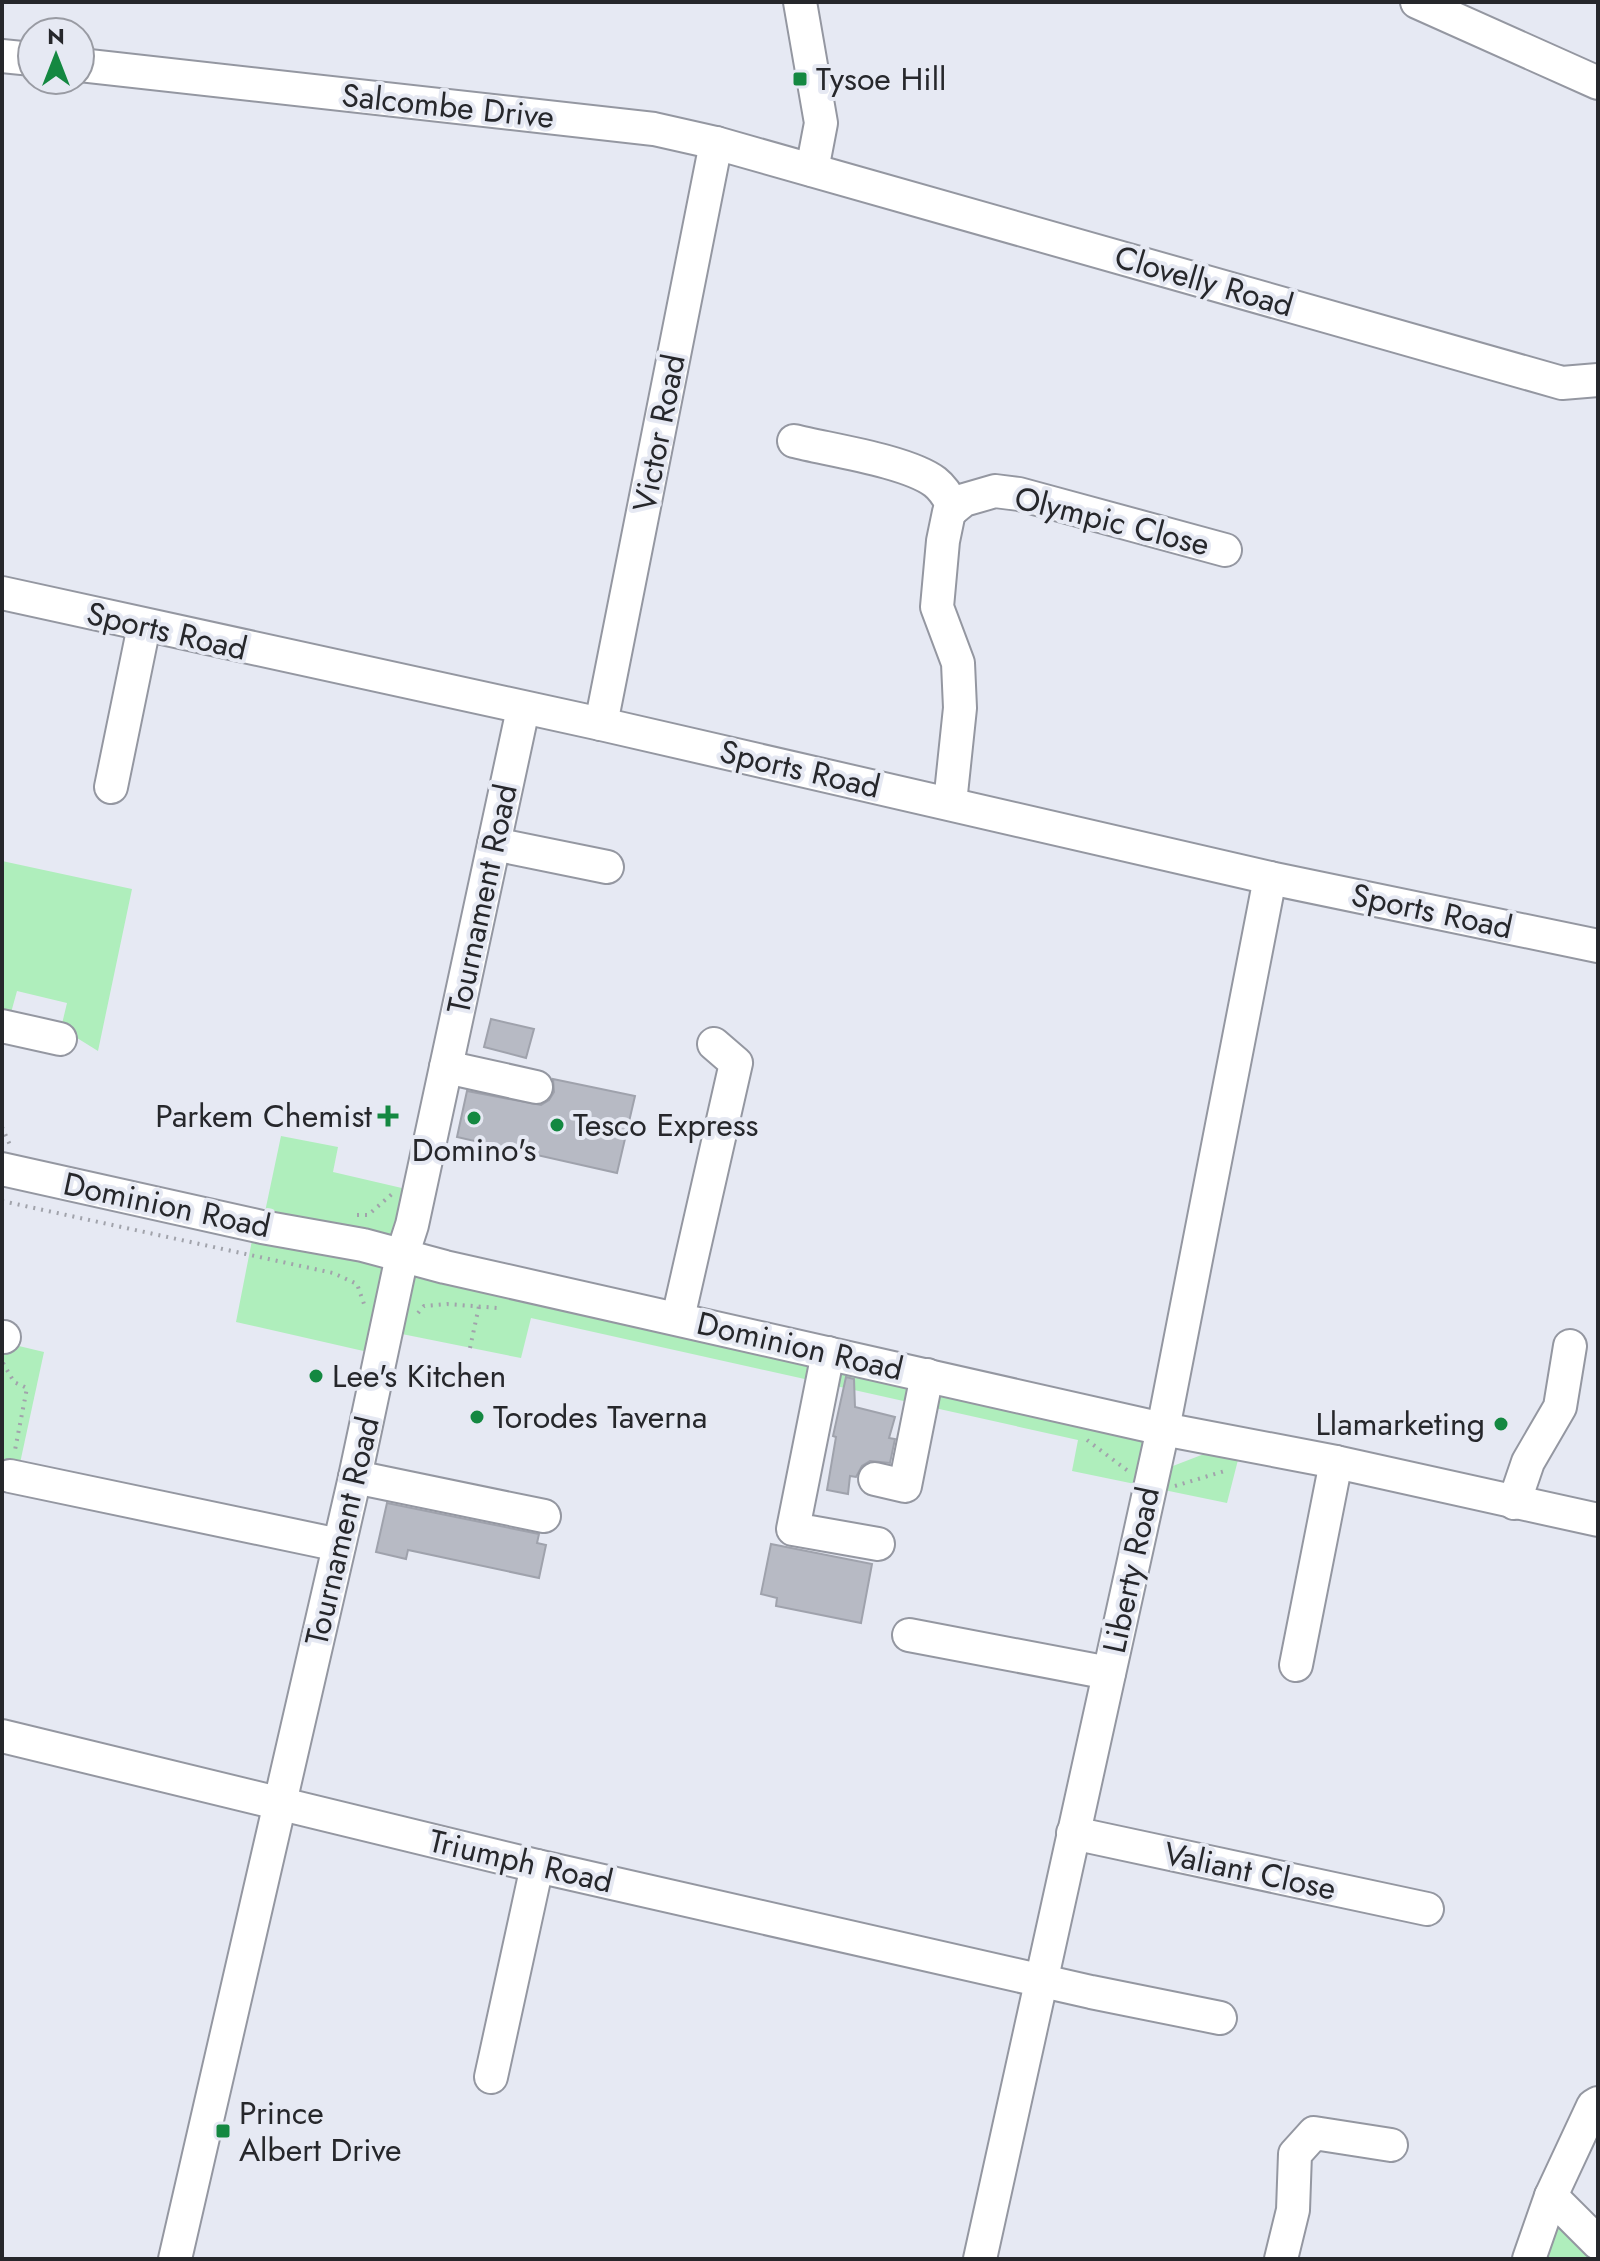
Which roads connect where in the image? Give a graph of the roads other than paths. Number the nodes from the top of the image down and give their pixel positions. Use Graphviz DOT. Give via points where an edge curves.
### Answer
graph roads {
  1 [pos="800,2"];
  2 [pos="1417,2"];
  3 [pos="96,67"];
  4 [pos="1598,83"];
  5 [pos="716,143"];
  6 [pos="812,170"];
  7 [pos="1598,380"];
  8 [pos="794,441"];
  9 [pos="954,508"];
  10 [pos="1225,550"];
  11 [pos="2,593"];
  12 [pos="144,626"];
  13 [pos="523,709"];
  14 [pos="601,724"];
  15 [pos="111,787"];
  16 [pos="950,803"];
  17 [pos="494,844"];
  18 [pos="607,867"];
  19 [pos="1270,878"];
  20 [pos="1598,946"];
  21 [pos="2,1026"];
  22 [pos="60,1039"];
  23 [pos="714,1044"];
  24 [pos="446,1067"];
  25 [pos="536,1087"];
  26 [pos="2,1169"];
  27 [pos="402,1256"];
  28 [pos="678,1318"];
  29 [pos="1570,1346"];
  30 [pos="828,1353"];
  31 [pos="927,1375"];
  32 [pos="1163,1429"];
  33 [pos="1336,1462"];
  34 [pos="10,1476"];
  35 [pos="355,1477"];
  36 [pos="875,1479"];
  37 [pos="1514,1503"];
  38 [pos="544,1516"];
  39 [pos="1598,1520"];
  40 [pos="878,1544"];
  41 [pos="339,1545"];
  42 [pos="909,1635"];
  43 [pos="1296,1665"];
  44 [pos="1109,1673"];
  45 [pos="2,1736"];
  46 [pos="279,1804"];
  47 [pos="1073,1833"];
  48 [pos="537,1866"];
  49 [pos="1427,1909"];
  50 [pos="1041,1980"];
  51 [pos="1220,2018"];
  52 [pos="491,2077"];
  53 [pos="1596,2100"];
  54 [pos="1391,2145"];
  55 [pos="1551,2196"];
  56 [pos="1598,2243"];
  57 [pos="175,2259"];
  58 [pos="980,2259"];
  59 [pos="1281,2259"];
  60 [pos="1529,2259"];
  1 -- 6 [label="street" via="821,123"];
  2 -- 4 [label="street"];
  3 -- 5 [label="street, Salcombe Drive" via="654,129"];
  5 -- 6 [label="street, Salcombe Drive"];
  5 -- 14 [label="street, Victor Road"];
  6 -- 7 [label="street, Clovelly Road" via="1562,383"];
  8 -- 9 [label="street" via="908,469 935,482"];
  9 -- 10 [label="street, Olympic Close" via="995,491 1019,494"];
  9 -- 16 [label="street" via="943,541 937,607 958,663 960,708"];
  11 -- 12 [label="street, Sports Road"];
  12 -- 13 [label="street, Sports Road"];
  12 -- 15 [label="street"];
  13 -- 14 [label="street, Sports Road"];
  13 -- 17 [label="street, Tournament Road"];
  14 -- 16 [label="street, Sports Road"];
  16 -- 19 [label="street, Sports Road"];
  17 -- 18 [label="street"];
  17 -- 24 [label="street, Tournament Road"];
  19 -- 20 [label="street, Sports Road"];
  19 -- 32 [label="street, Liberty Road"];
  21 -- 22 [label="street"];
  23 -- 28 [label="street" via="736,1063"];
  24 -- 25 [label="street"];
  24 -- 27 [label="street, Tournament Road"];
  26 -- 27 [label="street, Dominion Road"];
  27 -- 28 [label="street, Dominion Road"];
  27 -- 35 [label="street, Tournament Road" via="389,1364 373,1438"];
  28 -- 30 [label="street, Dominion Road"];
  29 -- 37 [label="street" via="1560,1407 1528,1462"];
  30 -- 31 [label="street, Dominion Road"];
  30 -- 40 [label="street" via="793,1529"];
  31 -- 32 [label="street, Dominion Road"];
  31 -- 36 [label="street" via="905,1486"];
  32 -- 33 [label="street, Dominion Road"];
  32 -- 44 [label="street, Liberty Road"];
  33 -- 37 [label="street, Dominion Road"];
  33 -- 43 [label="street"];
  34 -- 41 [label="street"];
  35 -- 38 [label="street"];
  35 -- 41 [label="street, Tournament Road"];
  37 -- 39 [label="street, Dominion Road"];
  41 -- 46 [label="street, Tournament Road"];
  42 -- 44 [label="street"];
  44 -- 47 [label="street, Liberty Road"];
  45 -- 46 [label="street, Triumph Road"];
  46 -- 48 [label="street, Triumph Road"];
  46 -- 57 [label="street, Tournament Road"];
  47 -- 49 [label="street, Valiant Close"];
  47 -- 50 [label="street, Liberty Road"];
  48 -- 50 [label="street, Triumph Road"];
  48 -- 52 [label="street"];
  50 -- 51 [label="street, Triumph Road"];
  50 -- 58 [label="street, Liberty Road"];
  53 -- 55 [label="street"];
  54 -- 59 [label="street" via="1314,2133 1295,2154 1293,2210"];
  55 -- 56 [label="street"];
  55 -- 60 [label="street"];
}
